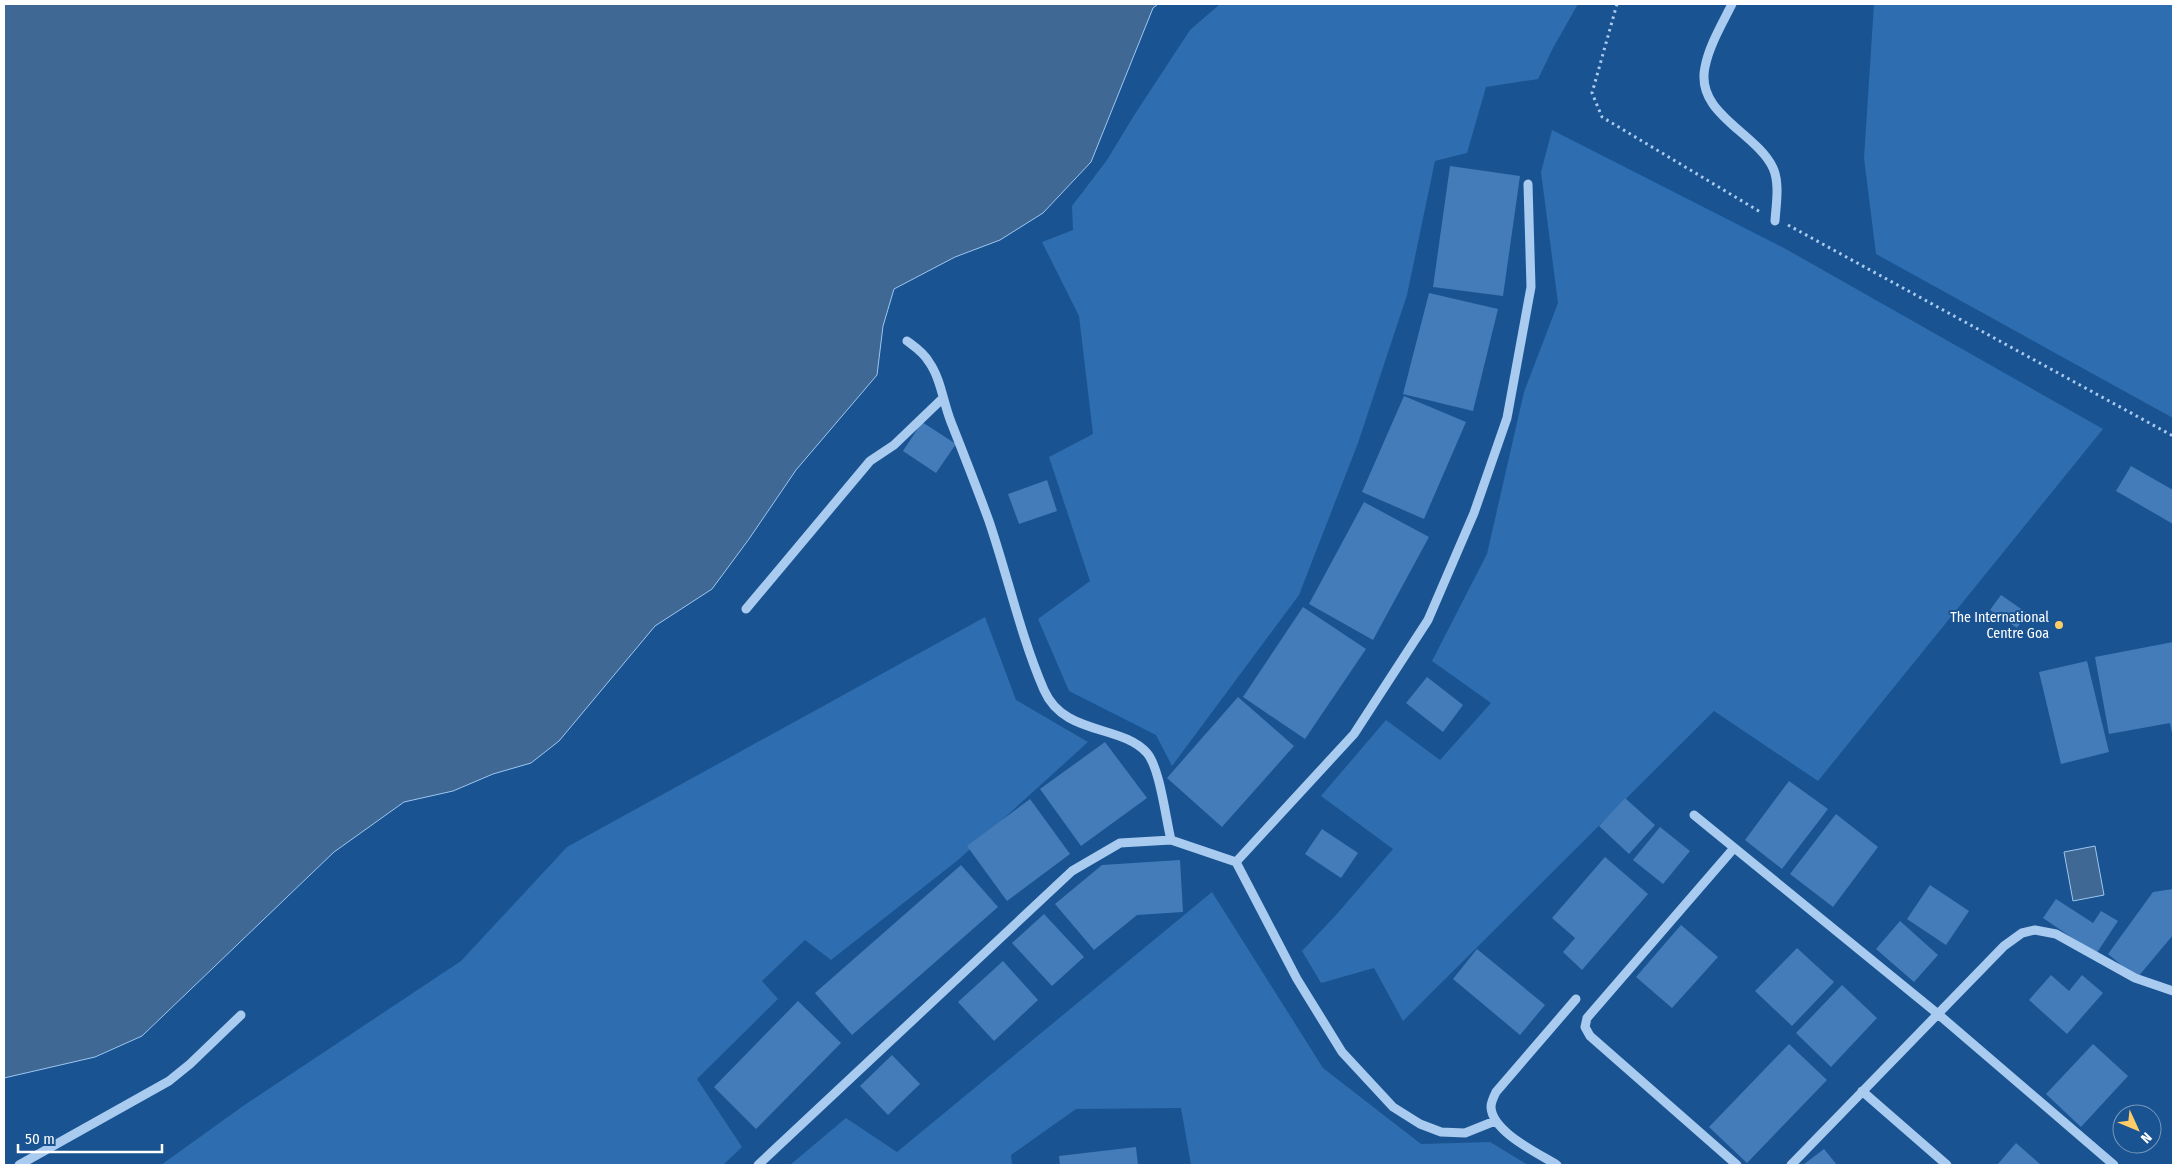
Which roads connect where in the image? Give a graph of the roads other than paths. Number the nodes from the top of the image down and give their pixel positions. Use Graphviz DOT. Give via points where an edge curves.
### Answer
graph roads {
  1 [pos="1732,4"];
  2 [pos="1528,184"];
  3 [pos="1775,221"];
  4 [pos="907,341"];
  5 [pos="943,398"];
  6 [pos="746,609"];
  7 [pos="1694,815"];
  8 [pos="1171,840"];
  9 [pos="1734,848"];
  10 [pos="1236,862"];
  11 [pos="2173,991"];
  12 [pos="1576,999"];
  13 [pos="1938,1014"];
  14 [pos="241,1016"];
  15 [pos="1862,1091"];
  16 [pos="1495,1122"];
  17 [pos="19,1165"];
  18 [pos="758,1165"];
  19 [pos="1557,1165"];
  20 [pos="1737,1165"];
  21 [pos="1791,1165"];
  22 [pos="1947,1165"];
  23 [pos="2114,1165"];
  1 -- 3 [label="street" via="1705,67 1704,83 1708,98 1720,113 1765,154 1774,169 1777,181"];
  2 -- 10 [label="street" via="1531,286 1506,418 1470,522 1428,620 1354,734"];
  4 -- 5 [label="street" via="929,360"];
  5 -- 6 [label="street" via="894,445 870,461"];
  5 -- 8 [label="street" via="989,522 1014,608 1045,692 1070,719 1136,744 1148,754 1155,768"];
  7 -- 9 [label="street"];
  8 -- 10 [label="street"];
  8 -- 18 [label="street" via="1120,843 1072,871"];
  9 -- 13 [label="street"];
  9 -- 20 [label="street" via="1587,1018 1585,1027 1590,1036"];
  10 -- 16 [label="street" via="1296,979 1342,1052 1393,1107 1420,1124 1441,1132 1465,1134"];
  11 -- 13 [label="street" via="2135,978 2056,934 2035,930 2022,933 2004,946"];
  12 -- 16 [label="street" via="1496,1092 1491,1106"];
  13 -- 15 [label="street"];
  13 -- 23 [label="street"];
  14 -- 17 [label="street" via="169,1081"];
  15 -- 21 [label="street"];
  15 -- 22 [label="street"];
  16 -- 19 [label="street"];
}
